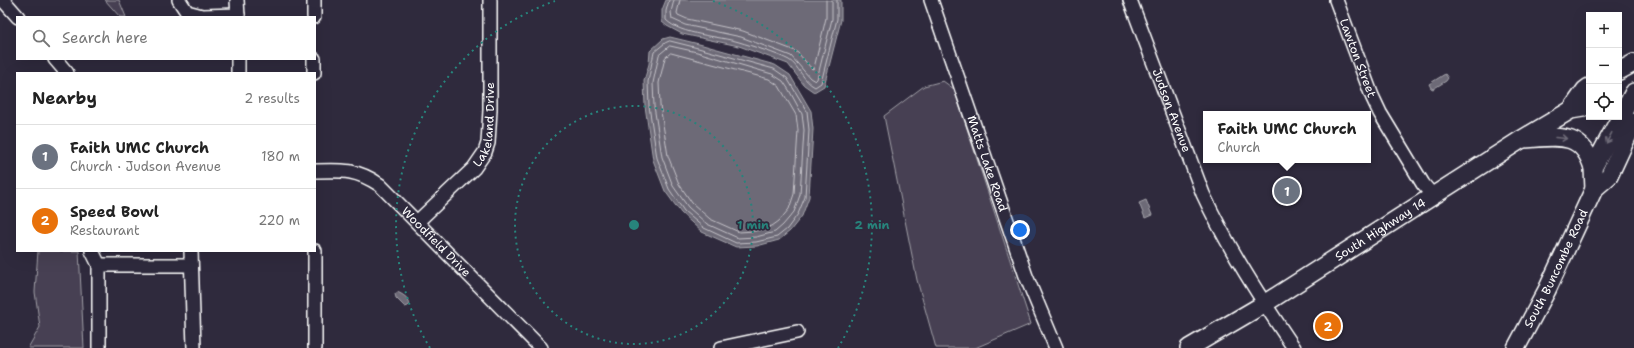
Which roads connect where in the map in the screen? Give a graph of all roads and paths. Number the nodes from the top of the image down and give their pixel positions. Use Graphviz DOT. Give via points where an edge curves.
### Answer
graph roads {
  1 [pos="3,0"];
  2 [pos="179,0"];
  3 [pos="237,0"];
  4 [pos="314,0"];
  5 [pos="490,0"];
  6 [pos="931,0"];
  7 [pos="1130,0"];
  8 [pos="1336,0"];
  9 [pos="17,16"];
  10 [pos="238,16"];
  11 [pos="314,16"];
  12 [pos="56,60"];
  13 [pos="238,60"];
  14 [pos="314,60"];
  15 [pos="1634,63"];
  16 [pos="1622,69"];
  17 [pos="66,72"];
  18 [pos="238,72"];
  19 [pos="314,72"];
  20 [pos="1634,84"];
  21 [pos="1586,89"];
  22 [pos="1622,90"];
  23 [pos="1634,92"];
  24 [pos="1586,107"];
  25 [pos="1570,110"];
  26 [pos="1634,122"];
  27 [pos="1522,139"];
  28 [pos="1634,139"];
  29 [pos="1620,152"];
  30 [pos="1593,168"];
  31 [pos="316,170"];
  32 [pos="1594,189"];
  33 [pos="1433,196"];
  34 [pos="417,222"];
  35 [pos="92,252"];
  36 [pos="191,252"];
  37 [pos="315,252"];
  38 [pos="99,265"];
  39 [pos="191,265"];
  40 [pos="1264,304"];
  41 [pos="798,332"];
  42 [pos="99,348"];
  43 [pos="194,348"];
  44 [pos="315,348"];
  45 [pos="541,348"];
  46 [pos="722,348"];
  47 [pos="1056,348"];
  48 [pos="1189,348"];
  49 [pos="1294,348"];
  50 [pos="1516,348"];
  1 -- 9 [label="street"];
  2 -- 10 [label="street" via="187,12 202,16"];
  3 -- 10 [label="street"];
  4 -- 11 [label="street"];
  5 -- 34 [label="street, Lakeland Drive" via="488,143 474,168"];
  6 -- 47 [label="street, Matts Lake Road" via="1026,276"];
  7 -- 40 [label="street, Judson Avenue" via="1203,194 1225,238"];
  8 -- 33 [label="street, Lawton Street" via="1380,113"];
  12 -- 17 [label="street"];
  13 -- 18 [label="street"];
  14 -- 19 [label="street"];
  15 -- 16 [label="main road"];
  20 -- 22 [label="main road"];
  21 -- 25 [label="main road, South Highway 14"];
  23 -- 30 [label="main road, one-way"];
  24 -- 25 [label="main road, South Highway 14"];
  25 -- 27 [label="main road, South Highway 14"];
  26 -- 29 [label="main road, South Buncombe Road"];
  27 -- 30 [label="main road, one-way" via="1558,137 1571,140 1590,156"];
  27 -- 33 [label="main road, South Highway 14"];
  28 -- 29 [label="main road"];
  29 -- 32 [label="main road, South Buncombe Road" via="1608,176"];
  30 -- 32 [label="main road, South Buncombe Road"];
  31 -- 34 [label="street, Woodfield Drive" via="347,170 368,177 380,185"];
  32 -- 50 [label="main road, South Buncombe Road"];
  33 -- 40 [label="main road, South Highway 14"];
  34 -- 45 [label="street, Woodfield Drive"];
  35 -- 38 [label="street"];
  36 -- 39 [label="street"];
  37 -- 44 [label="street"];
  38 -- 39 [label="street"];
  38 -- 42 [label="street"];
  39 -- 43 [label="street"];
  40 -- 48 [label="main road, South Highway 14"];
  40 -- 49 [label="street, Judson Avenue"];
  41 -- 46 [label="street"];
}
